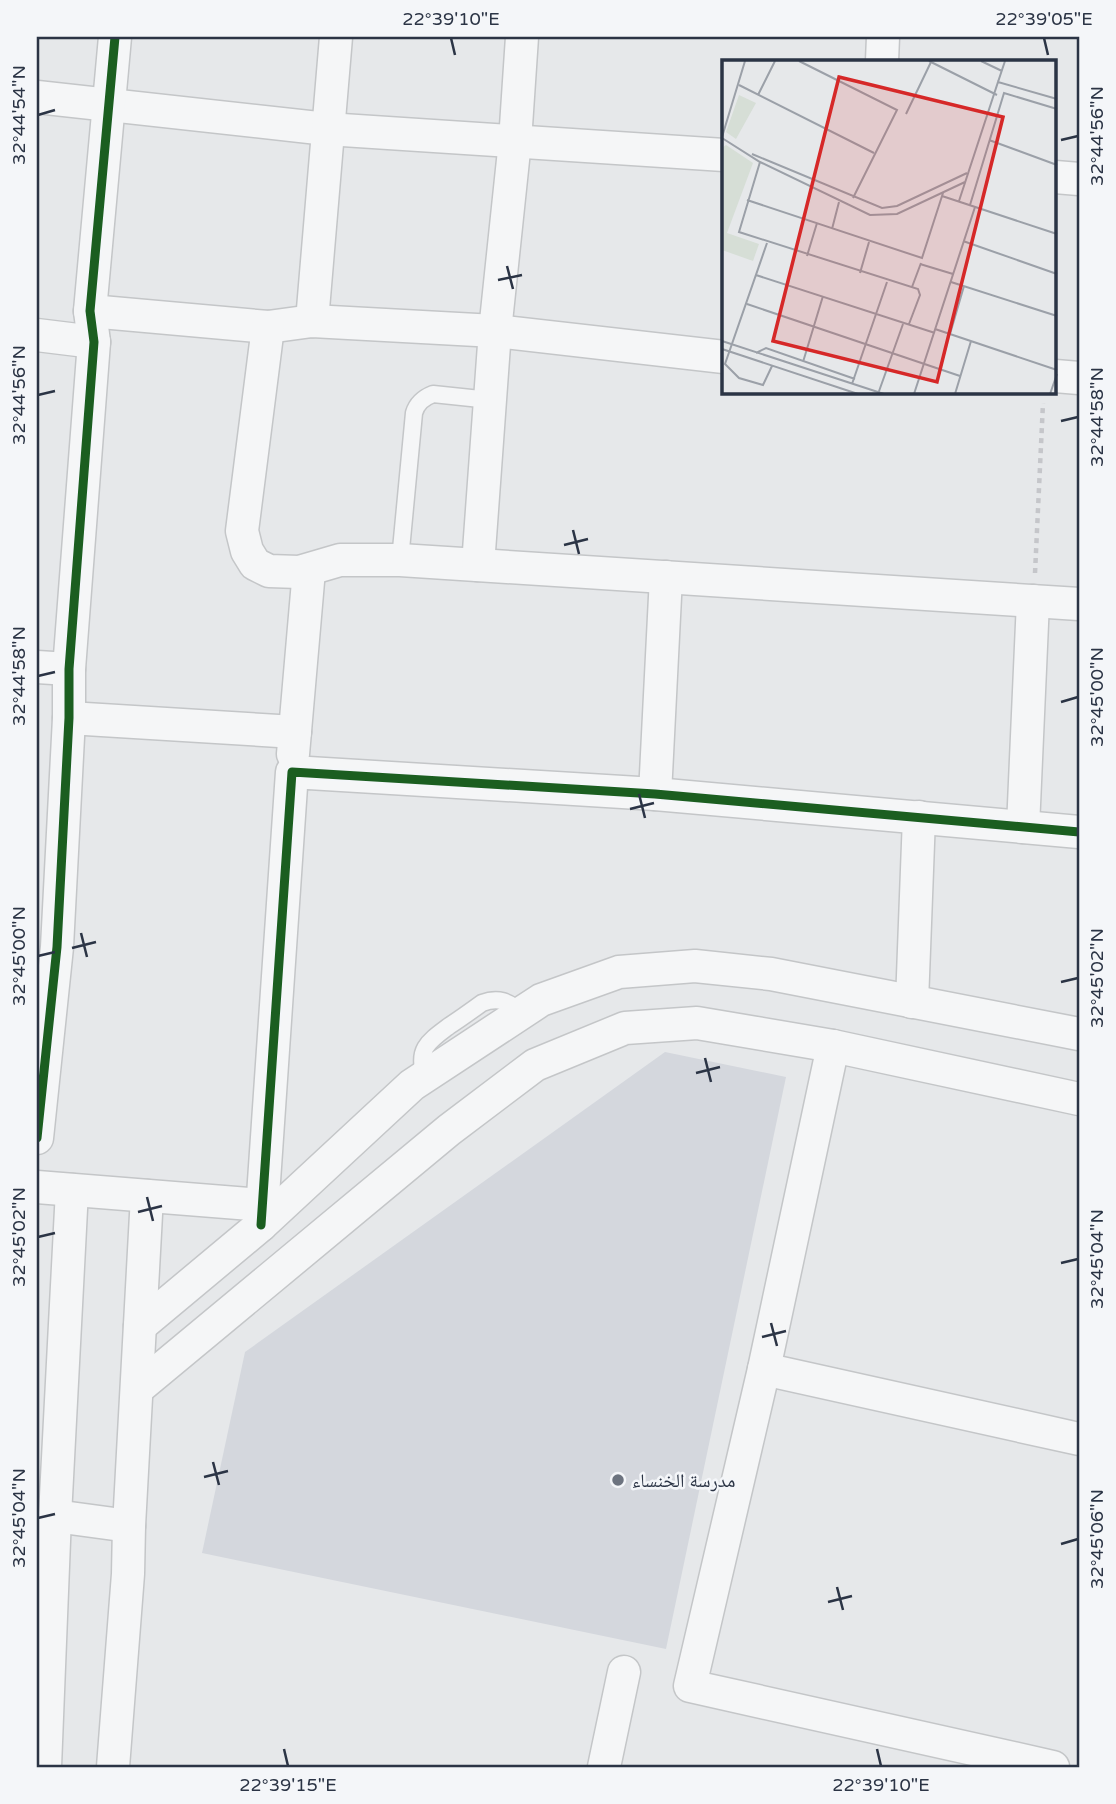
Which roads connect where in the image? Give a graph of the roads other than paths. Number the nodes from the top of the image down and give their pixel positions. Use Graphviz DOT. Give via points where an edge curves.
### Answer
graph roads {
  1 [pos="115,37"];
  2 [pos="336,37"];
  3 [pos="522,37"];
  4 [pos="883,37"];
  5 [pos="883,60"];
  6 [pos="37,97"];
  7 [pos="108,104"];
  8 [pos="327,129"];
  9 [pos="515,141"];
  10 [pos="722,155"];
  11 [pos="1056,177"];
  12 [pos="1079,179"];
  13 [pos="90,311"];
  14 [pos="312,321"];
  15 [pos="268,327"];
  16 [pos="495,331"];
  17 [pos="37,335"];
  18 [pos="94,342"];
  19 [pos="722,357"];
  20 [pos="1056,376"];
  21 [pos="1079,378"];
  22 [pos="490,400"];
  23 [pos="400,560"];
  24 [pos="478,565"];
  25 [pos="309,570"];
  26 [pos="666,577"];
  27 [pos="1033,601"];
  28 [pos="1079,604"];
  29 [pos="37,667"];
  30 [pos="69,669"];
  31 [pos="69,718"];
  32 [pos="295,732"];
  33 [pos="292,772"];
  34 [pos="655,794"];
  35 [pos="919,817"];
  36 [pos="1023,827"];
  37 [pos="1079,832"];
  38 [pos="47,946"];
  39 [pos="912,1002"];
  40 [pos="1079,1034"];
  41 [pos="833,1046"];
  42 [pos="1079,1099"];
  43 [pos="37,1138"];
  44 [pos="37,1187"];
  45 [pos="72,1190"];
  46 [pos="147,1196"];
  47 [pos="261,1215"];
  48 [pos="140,1326"];
  49 [pos="764,1369"];
  50 [pos="137,1389"];
  51 [pos="1079,1439"];
  52 [pos="55,1516"];
  53 [pos="129,1526"];
  54 [pos="44,1639"];
  55 [pos="624,1672"];
  56 [pos="45,1767"];
  57 [pos="113,1767"];
  58 [pos="604,1767"];
  59 [pos="1053,1767"];
  1 -- 7 [label="street"];
  2 -- 8 [label="street"];
  3 -- 9 [label="street"];
  4 -- 5 [label="street"];
  6 -- 7 [label="street"];
  7 -- 8 [label="street"];
  7 -- 13 [label="street"];
  8 -- 9 [label="street"];
  8 -- 14 [label="street"];
  9 -- 10 [label="street"];
  9 -- 16 [label="street"];
  11 -- 12 [label="street"];
  13 -- 15 [label="street"];
  13 -- 18 [label="street"];
  14 -- 15 [label="street"];
  14 -- 16 [label="street"];
  15 -- 25 [label="street" via="242,531 255,564 269,571"];
  16 -- 19 [label="street"];
  16 -- 22 [label="street"];
  17 -- 18 [label="street"];
  18 -- 30 [label="street"];
  20 -- 21 [label="street"];
  22 -- 23 [label="lane" via="433,394 416,407"];
  22 -- 24 [label="street"];
  23 -- 24 [label="street"];
  23 -- 25 [label="street" via="340,560"];
  24 -- 26 [label="street"];
  25 -- 32 [label="street"];
  26 -- 27 [label="street"];
  26 -- 34 [label="street"];
  27 -- 28 [label="street"];
  27 -- 36 [label="street"];
  29 -- 30 [label="street"];
  30 -- 31 [label="street"];
  31 -- 32 [label="street"];
  31 -- 38 [label="street"];
  32 -- 33 [label="street"];
  33 -- 34 [label="street"];
  33 -- 47 [label="street"];
  34 -- 35 [label="street"];
  35 -- 36 [label="street"];
  35 -- 39 [label="street"];
  36 -- 37 [label="street"];
  38 -- 43 [label="street"];
  39 -- 40 [label="street"];
  39 -- 47 [label="street" via="771,974 695,966 619,972 541,1000 425,1076"];
  41 -- 42 [label="street"];
  41 -- 49 [label="street"];
  41 -- 50 [label="street" via="697,1023 625,1028 535,1065 449,1130"];
  44 -- 45 [label="street"];
  45 -- 46 [label="street"];
  45 -- 52 [label="street"];
  46 -- 47 [label="street"];
  46 -- 48 [label="street"];
  47 -- 48 [label="street"];
  48 -- 50 [label="street"];
  49 -- 51 [label="street"];
  49 -- 59 [label="street" via="690,1686"];
  50 -- 53 [label="street"];
  52 -- 53 [label="street"];
  52 -- 54 [label="street"];
  53 -- 57 [label="street"];
  54 -- 56 [label="street"];
  55 -- 58 [label="street"];
}
